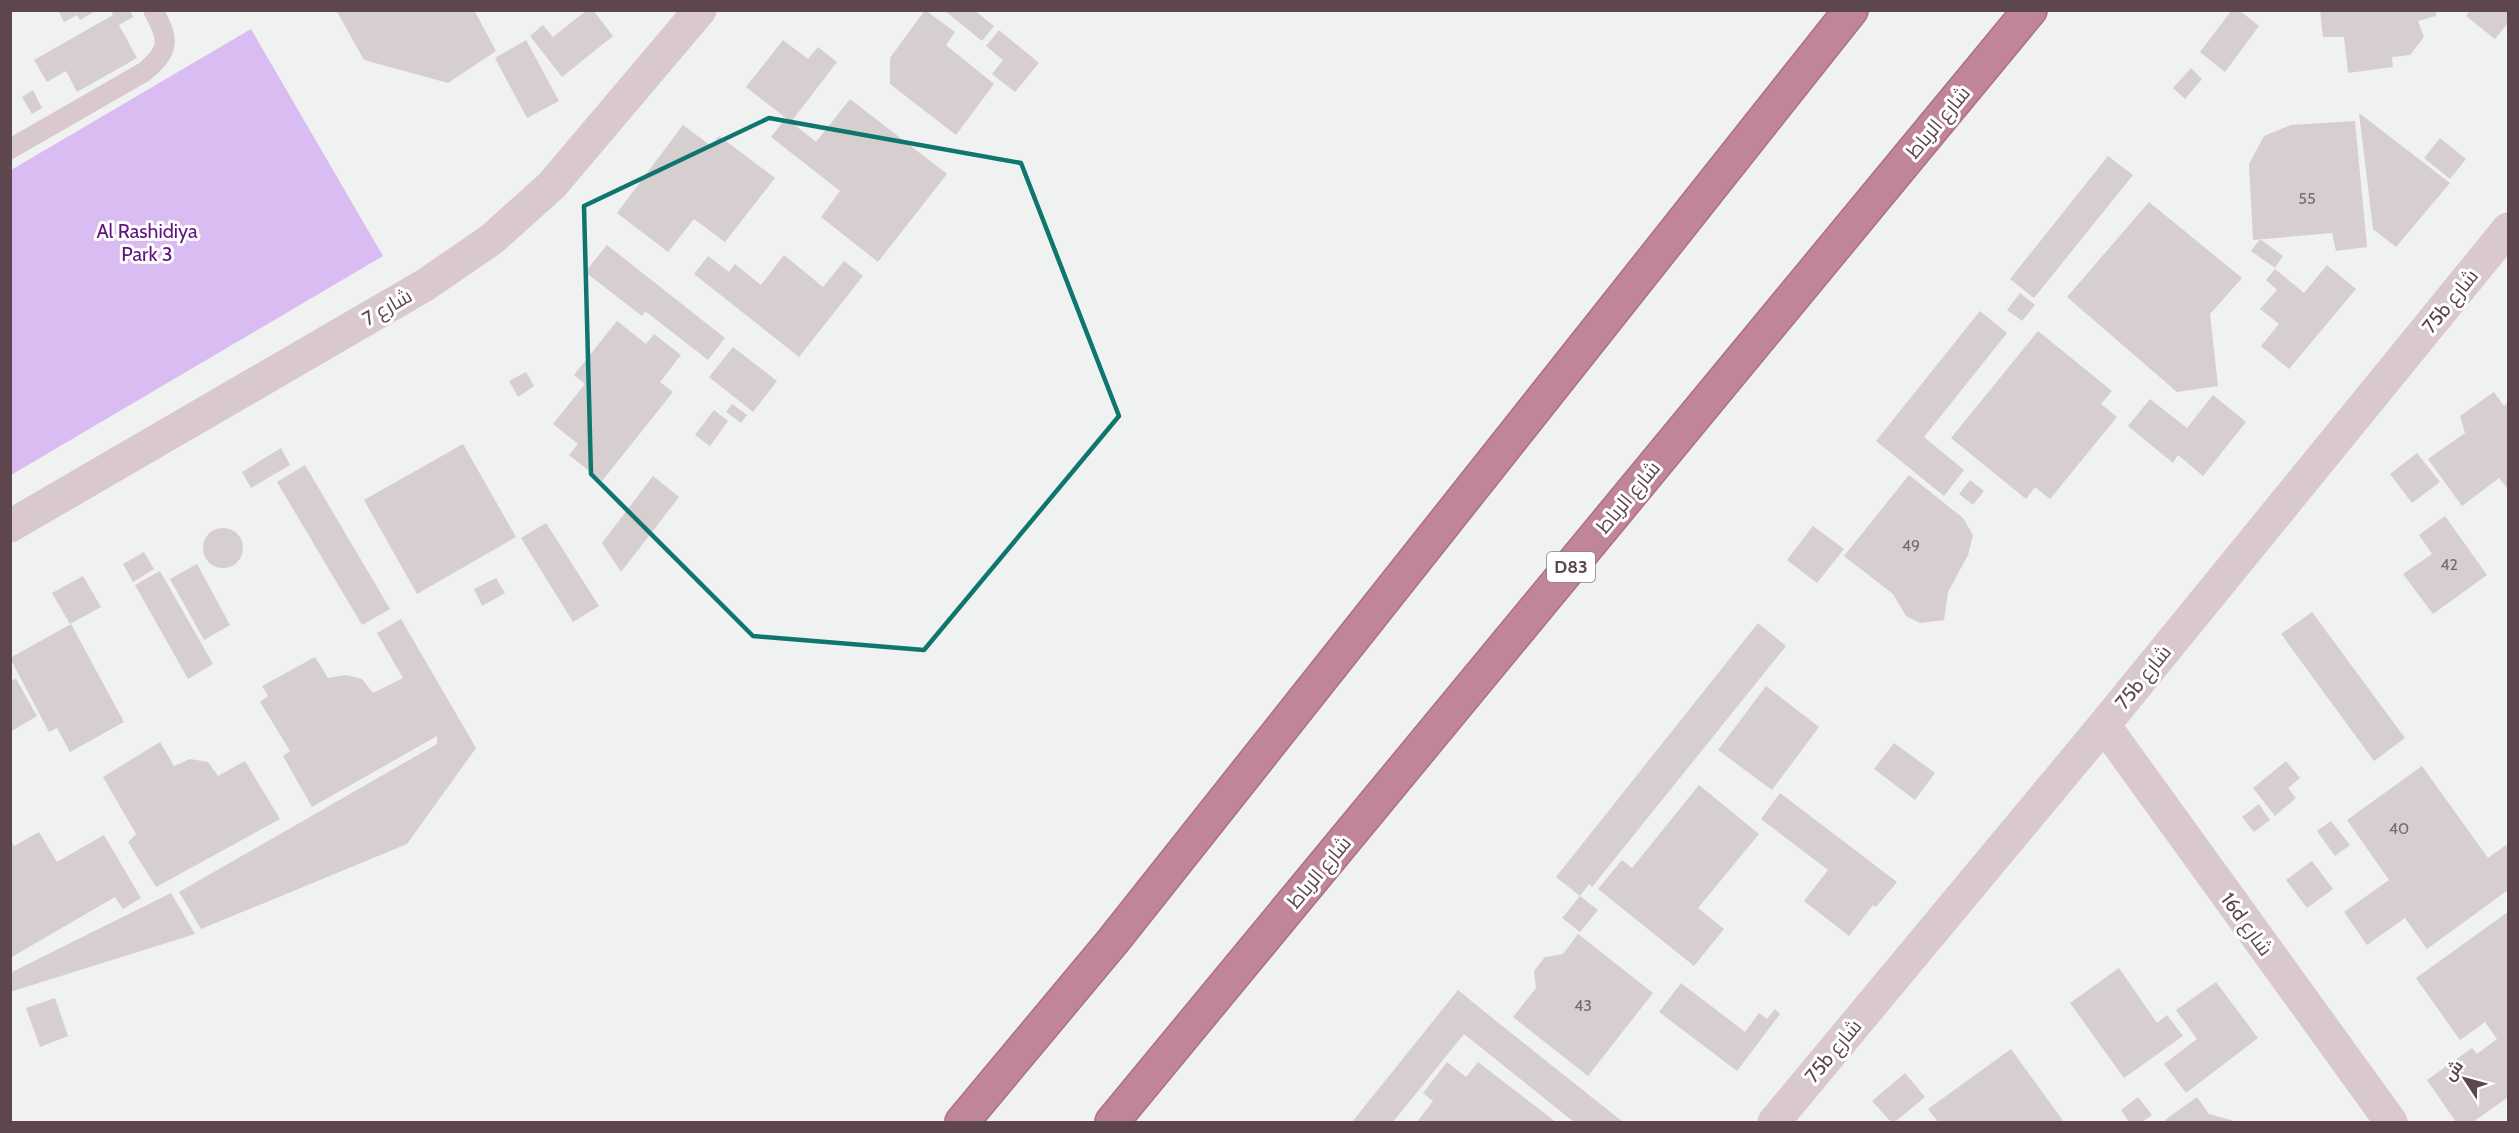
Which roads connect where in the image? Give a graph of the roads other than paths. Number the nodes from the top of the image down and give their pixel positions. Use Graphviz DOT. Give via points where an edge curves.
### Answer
graph roads {
  1 [pos="153,10"];
  2 [pos="700,10"];
  3 [pos="1851,10"];
  4 [pos="2030,10"];
  5 [pos="10,149"];
  6 [pos="2508,229"];
  7 [pos="10,526"];
  8 [pos="2104,725"];
  9 [pos="1198,1020"];
  10 [pos="962,1122"];
  11 [pos="1112,1122"];
  12 [pos="1131,1122"];
  13 [pos="1774,1122"];
  14 [pos="2391,1122"];
  1 -- 5 [label="lane" via="165,33 162,53 154,64"];
  2 -- 7 [label="street, شارع 7" via="552,185 492,240 425,285"];
  3 -- 10 [label="highway" via="1121,932"];
  4 -- 9 [label="highway, شارع الرباط / D83"];
  6 -- 8 [label="street, 75b شارع"];
  8 -- 13 [label="street, 75b شارع"];
  8 -- 14 [label="street, 16d شارع"];
  9 -- 11 [label="highway, شارع الرباط / D83"];
  9 -- 12 [label="highway"];
}
